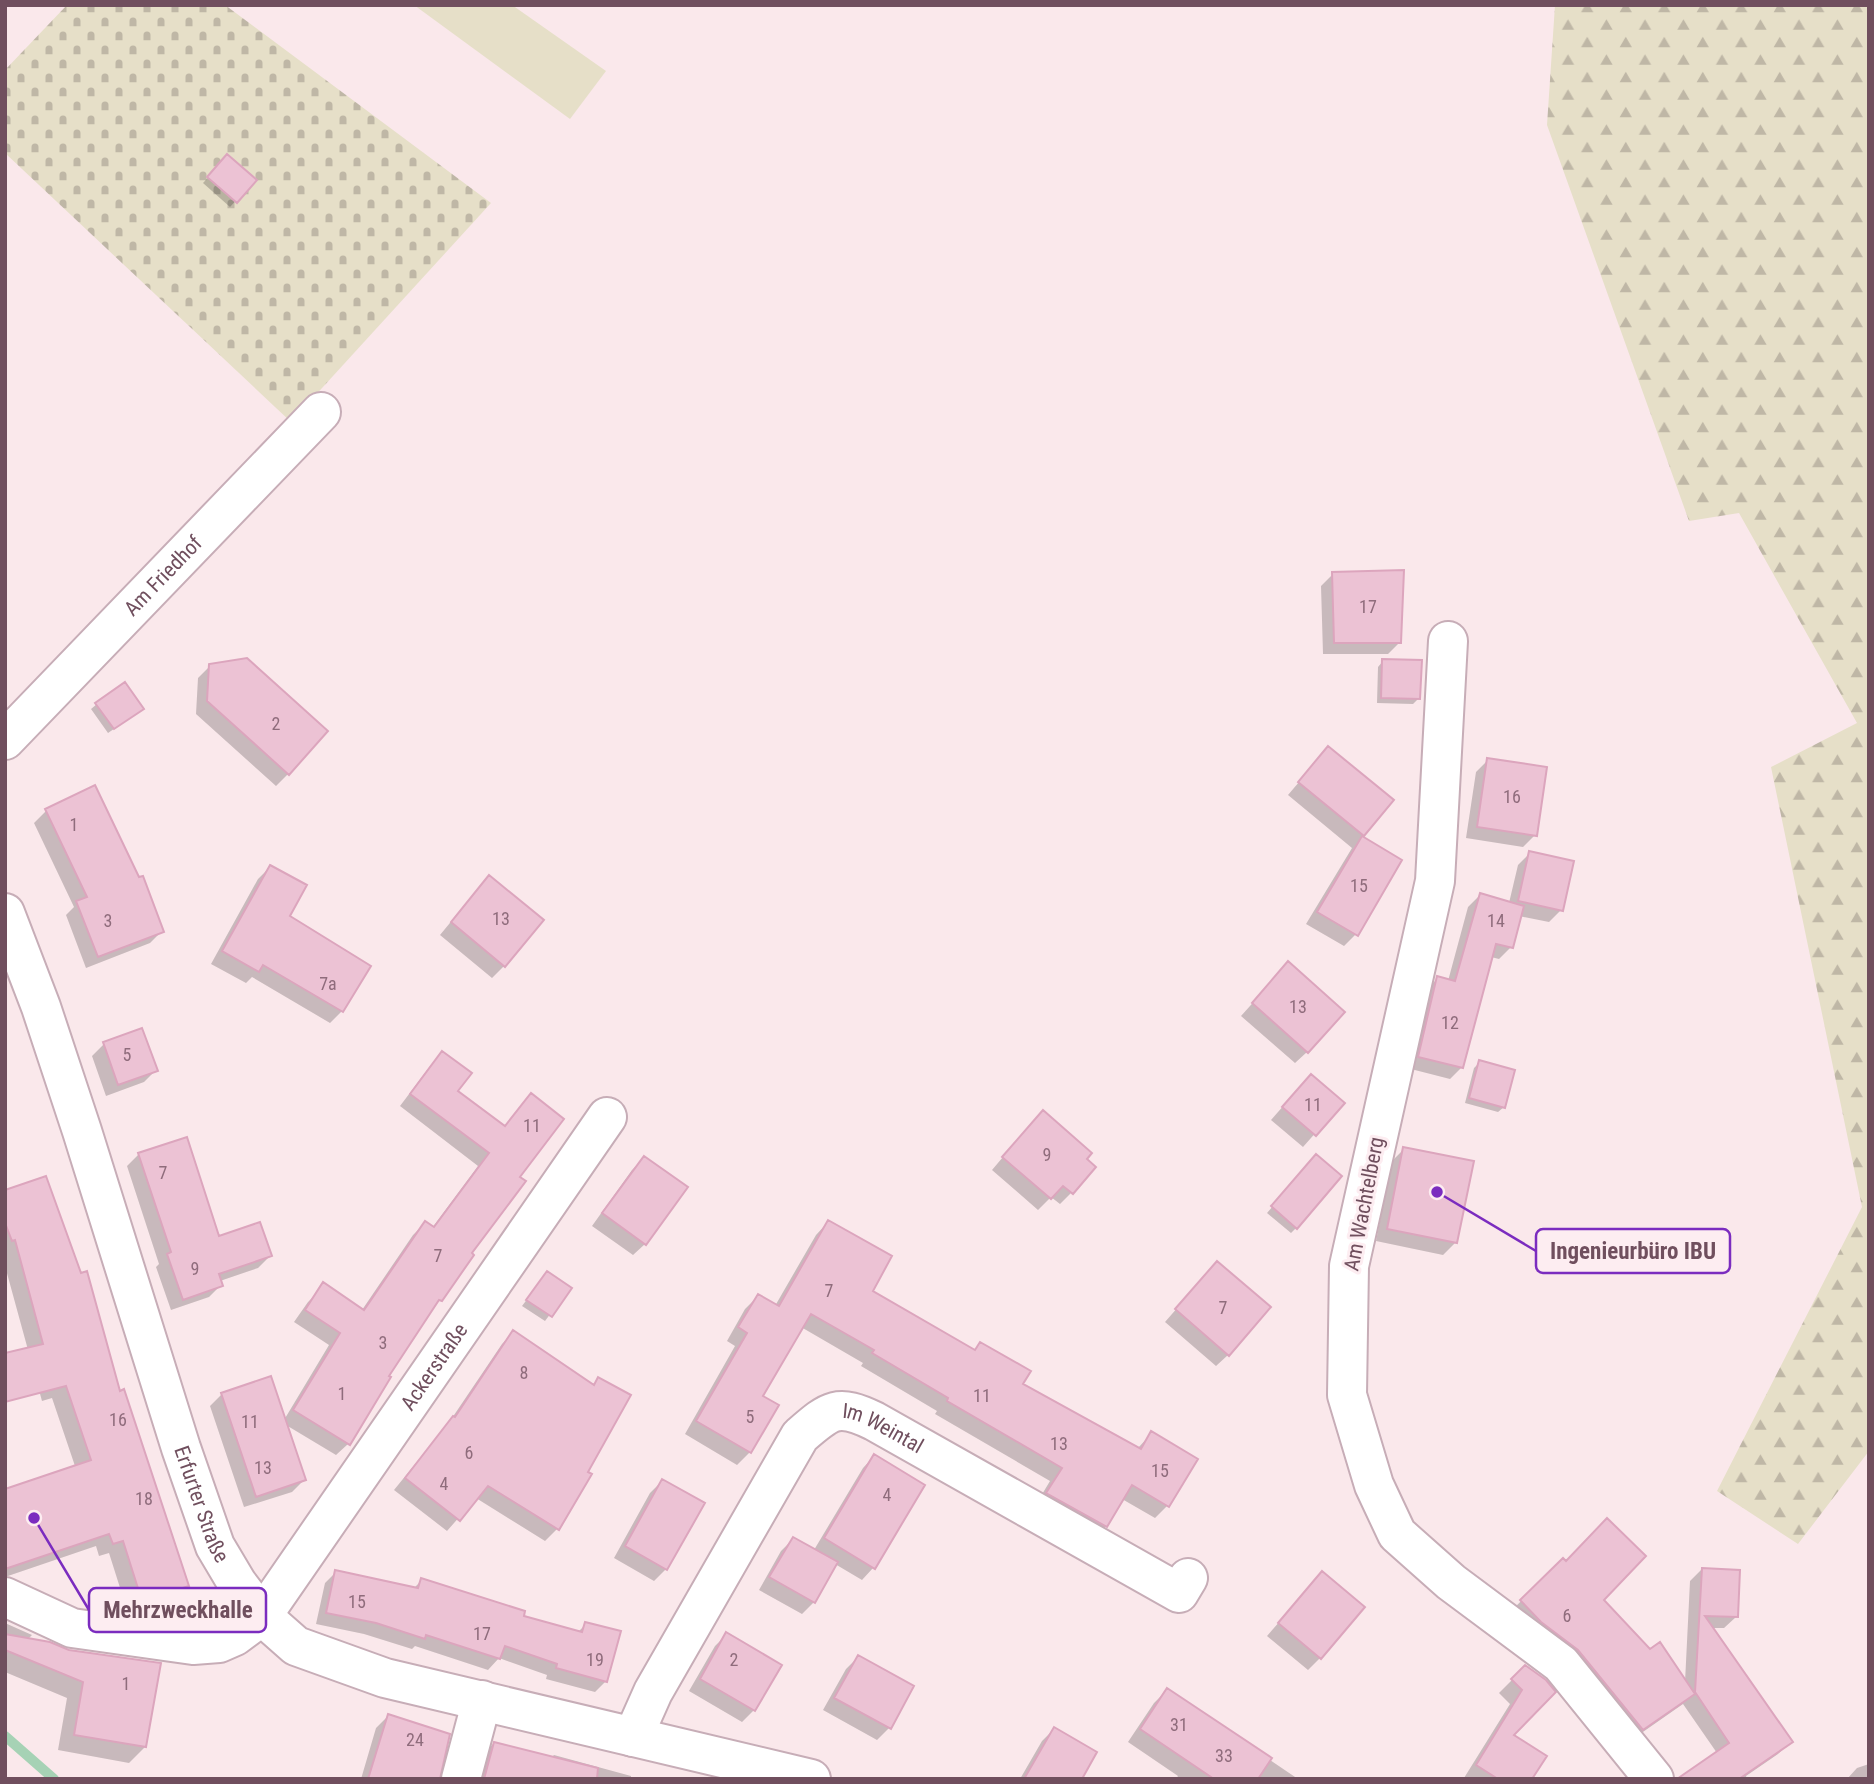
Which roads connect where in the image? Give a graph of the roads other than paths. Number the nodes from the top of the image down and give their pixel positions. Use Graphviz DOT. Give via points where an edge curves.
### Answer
graph roads {
  1 [pos="321,412"];
  2 [pos="1448,641"];
  3 [pos="5,740"];
  4 [pos="5,913"];
  5 [pos="607,1117"];
  6 [pos="1188,1578"];
  7 [pos="5,1597"];
  8 [pos="262,1616"];
  9 [pos="482,1700"];
  10 [pos="633,1737"];
  11 [pos="461,1779"];
  12 [pos="811,1779"];
  13 [pos="1654,1779"];
  1 -- 3 [label="street, Am Friedhof"];
  2 -- 13 [label="street, Am Wachtelberg" via="1434,881 1349,1266 1347,1395 1374,1485 1397,1534 1451,1582 1561,1664"];
  4 -- 8 [label="street, Erfurter Straße" via="74,1106 215,1546"];
  5 -- 8 [label="street, Ackerstraße"];
  6 -- 10 [label="street, Im Weintal" via="1179,1593 874,1421 853,1411 837,1411 800,1436 653,1692"];
  7 -- 8 [label="street, Ackerstraße" via="72,1628 192,1645 219,1643"];
  8 -- 9 [label="street, Erfurter Straße" via="296,1646 385,1678"];
  9 -- 10 [label="street, Erfurter Straße"];
  9 -- 11 [label="street"];
  10 -- 12 [label="street, Erfurter Straße"];
}
